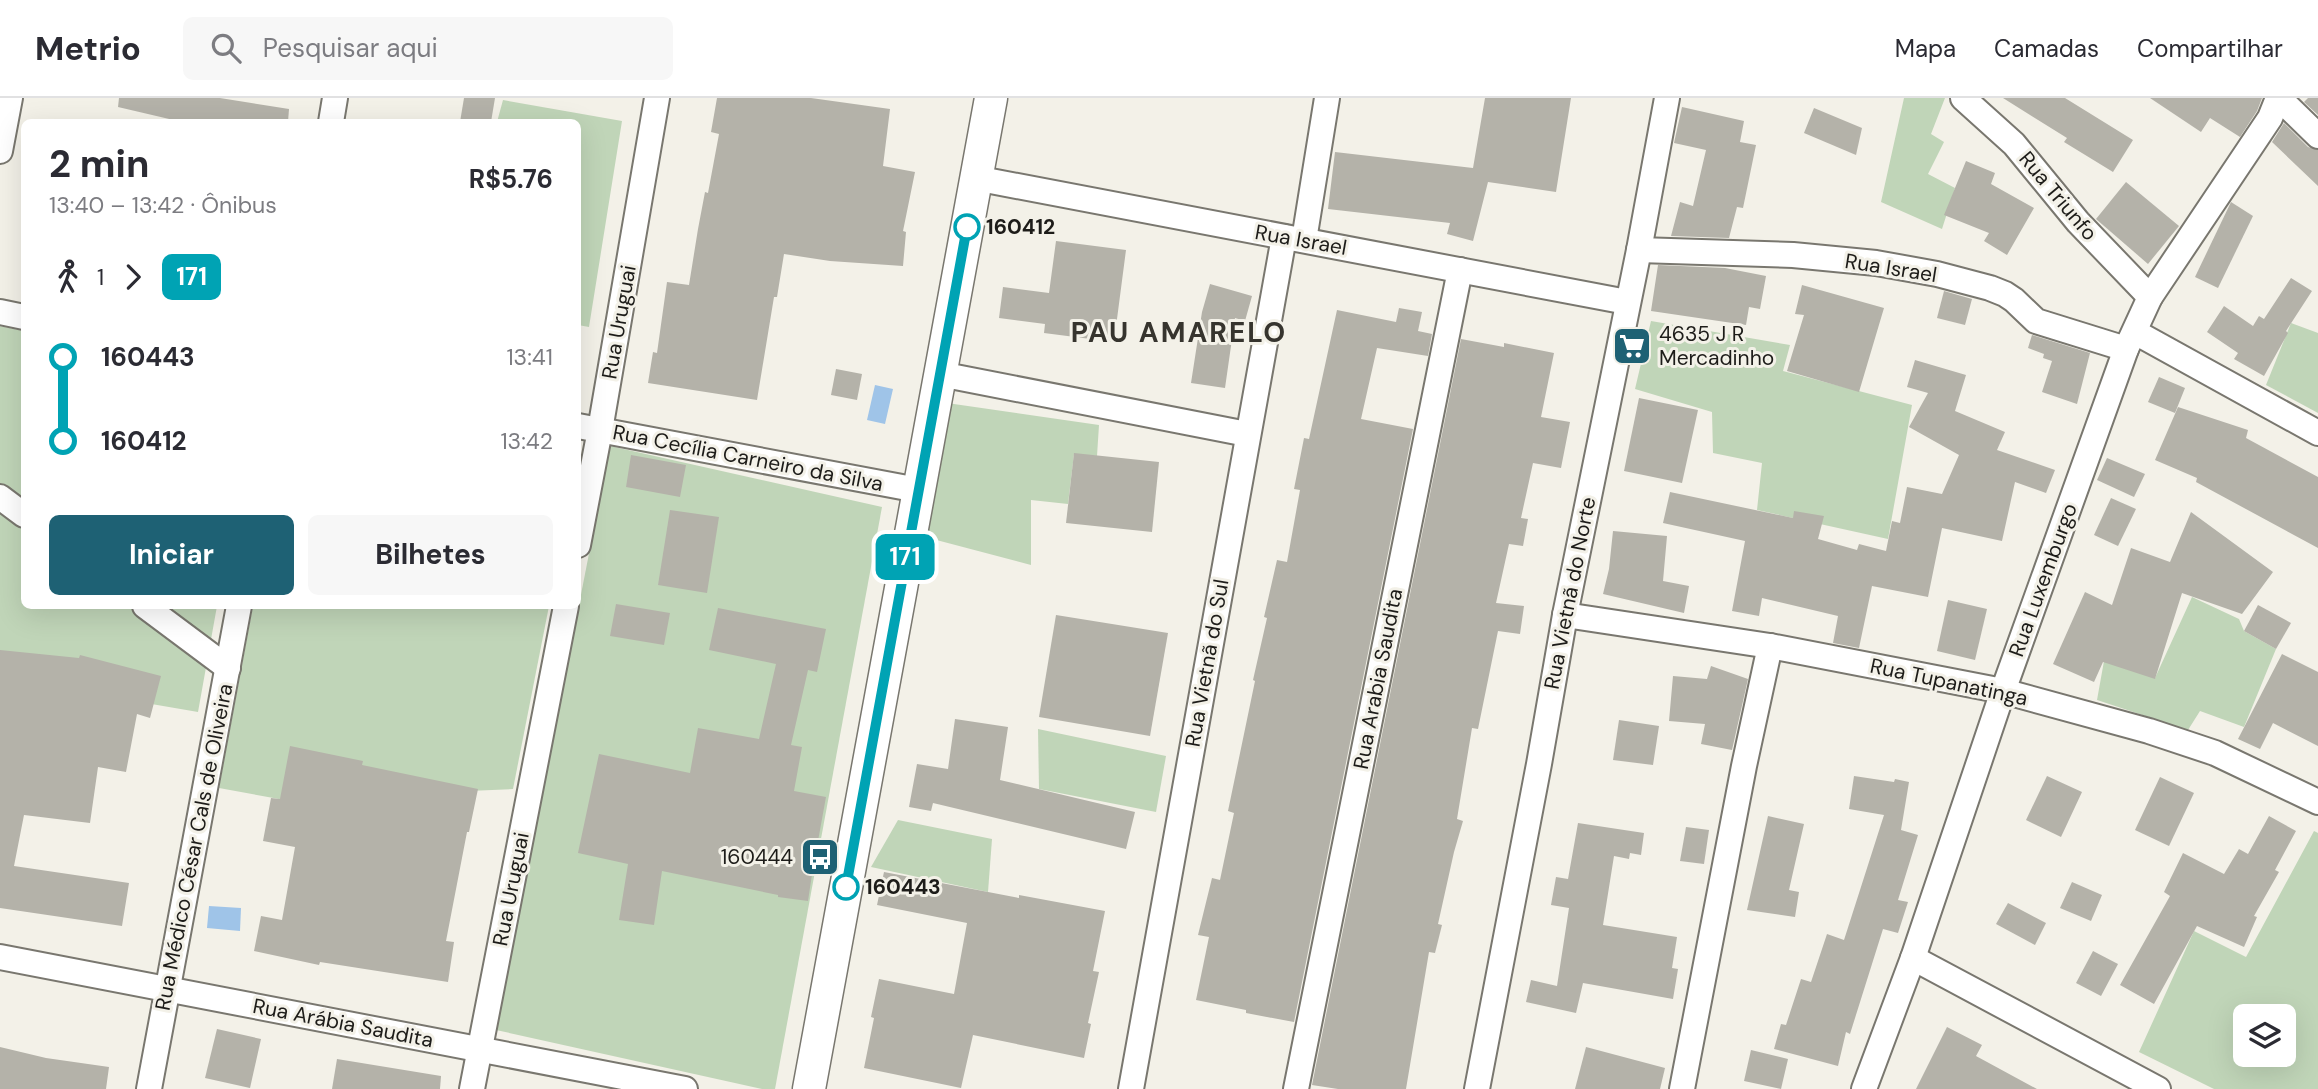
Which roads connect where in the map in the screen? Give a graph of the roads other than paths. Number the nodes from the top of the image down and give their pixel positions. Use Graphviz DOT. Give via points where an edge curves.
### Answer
graph roads {
  1 [pos="10,98"];
  2 [pos="335,98"];
  3 [pos="657,98"];
  4 [pos="990,98"];
  5 [pos="1326,98"];
  6 [pos="1667,98"];
  7 [pos="1963,98"];
  8 [pos="2279,98"];
  9 [pos="332,119"];
  10 [pos="2318,136"];
  11 [pos="0,151"];
  12 [pos="975,178"];
  13 [pos="1294,239"];
  14 [pos="1639,250"];
  15 [pos="1460,270"];
  16 [pos="2150,297"];
  17 [pos="1627,302"];
  18 [pos="0,312"];
  19 [pos="21,316"];
  20 [pos="2130,341"];
  21 [pos="940,374"];
  22 [pos="589,428"];
  23 [pos="2318,433"];
  24 [pos="1247,434"];
  25 [pos="918,490"];
  26 [pos="0,497"];
  27 [pos="21,513"];
  28 [pos="581,513"];
  29 [pos="149,609"];
  30 [pos="238,609"];
  31 [pos="565,609"];
  32 [pos="1565,615"];
  33 [pos="1770,646"];
  34 [pos="228,668"];
  35 [pos="2003,691"];
  36 [pos="2318,802"];
  37 [pos="0,957"];
  38 [pos="1913,958"];
  39 [pos="167,989"];
  40 [pos="480,1049"];
  41 [pos="149,1089"];
  42 [pos="472,1089"];
  43 [pos="685,1089"];
  44 [pos="809,1089"];
  45 [pos="1131,1089"];
  46 [pos="1296,1089"];
  47 [pos="1477,1089"];
  48 [pos="1682,1089"];
  49 [pos="1864,1089"];
  50 [pos="2158,1089"];
  1 -- 11 [label="street"];
  2 -- 9 [label="street"];
  3 -- 22 [label="street, Rua Uruguai"];
  4 -- 12 [label="street"];
  5 -- 13 [label="street, Rua Vietnã do Sul"];
  6 -- 14 [label="street, Rua Vietnã do Norte"];
  7 -- 16 [label="street, Rua Triunfo" via="2014,144 2078,222"];
  8 -- 10 [label="street"];
  8 -- 16 [label="street, Rua Luxemburgo"];
  12 -- 13 [label="street, Rua Israel"];
  12 -- 21 [label="street"];
  13 -- 15 [label="street, Rua Israel"];
  13 -- 24 [label="street, Rua Vietnã do Sul"];
  14 -- 17 [label="street, Rua Vietnã do Norte"];
  14 -- 20 [label="street, Rua Israel" via="1793,255 1937,274 2005,294 2036,321"];
  15 -- 17 [label="street, Rua Israel"];
  15 -- 46 [label="street, Rua Arabia Saudita"];
  16 -- 20 [label="street, Rua Luxemburgo"];
  17 -- 32 [label="street, Rua Vietnã do Norte"];
  18 -- 19 [label="street"];
  20 -- 23 [label="street"];
  20 -- 35 [label="street, Rua Luxemburgo"];
  21 -- 24 [label="street"];
  21 -- 25 [label="street"];
  22 -- 25 [label="street, Rua Cecília Carneiro da Silva"];
  22 -- 28 [label="street, Rua Uruguai"];
  24 -- 45 [label="street, Rua Vietnã do Sul"];
  25 -- 44 [label="street"];
  26 -- 27 [label="street"];
  29 -- 34 [label="street"];
  30 -- 34 [label="street, Rua Médico César Cals de Oliveira"];
  31 -- 40 [label="street, Rua Uruguai"];
  32 -- 33 [label="street, Rua Tupanatinga"];
  32 -- 47 [label="street, Rua Vietnã do Norte"];
  33 -- 35 [label="street, Rua Tupanatinga"];
  33 -- 48 [label="street"];
  34 -- 39 [label="street, Rua Médico César Cals de Oliveira"];
  35 -- 36 [label="street, Rua Tupanatinga" via="2215,752"];
  35 -- 38 [label="street, Rua Luxemburgo"];
  37 -- 39 [label="street, Rua Arábia Saudita"];
  38 -- 49 [label="street, Rua Luxemburgo"];
  38 -- 50 [label="street"];
  39 -- 40 [label="street, Rua Arábia Saudita"];
  39 -- 41 [label="street, Rua Médico César Cals de Oliveira"];
  40 -- 42 [label="street, Rua Uruguai"];
  40 -- 43 [label="street, Rua Arábia Saudita"];
}
